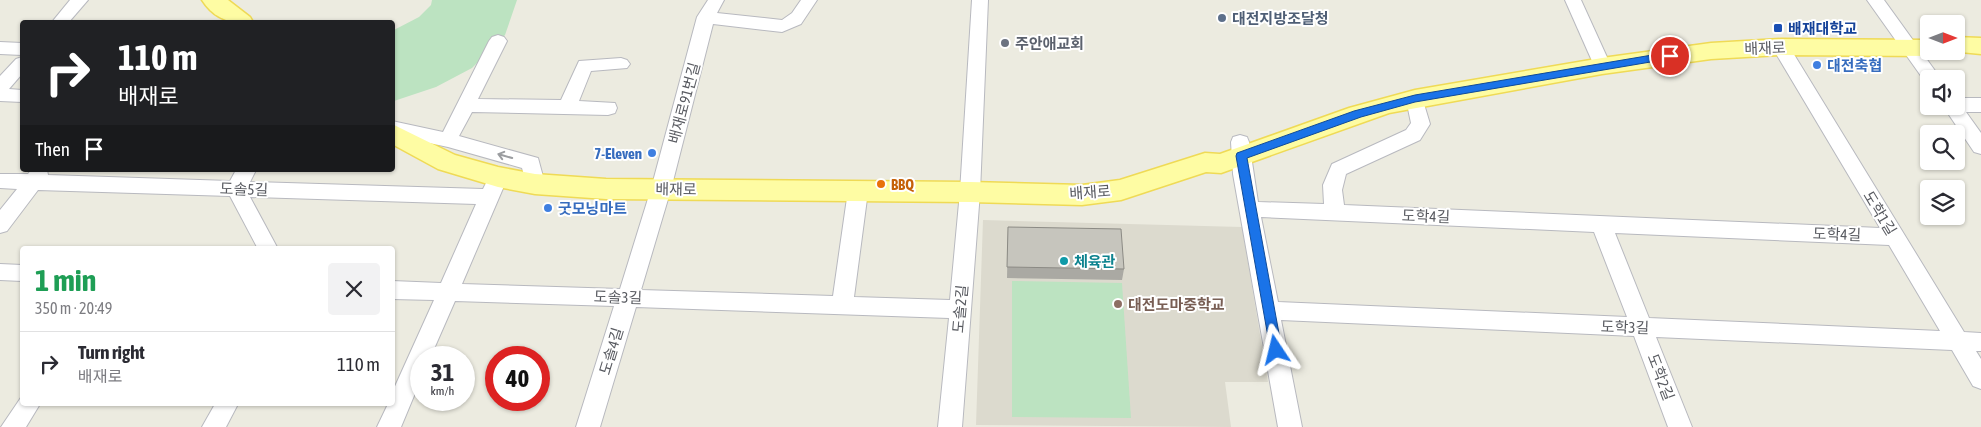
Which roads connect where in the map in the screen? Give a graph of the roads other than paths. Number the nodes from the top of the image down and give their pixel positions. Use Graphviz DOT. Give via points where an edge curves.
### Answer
graph roads {
  1 [pos="80,0"];
  2 [pos="213,0"];
  3 [pos="716,0"];
  4 [pos="809,0"];
  5 [pos="980,0"];
  6 [pos="1573,0"];
  7 [pos="1875,0"];
  8 [pos="706,17"];
  9 [pos="62,20"];
  10 [pos="239,20"];
  11 [pos="498,41"];
  12 [pos="1918,44"];
  13 [pos="1708,45"];
  14 [pos="1965,45"];
  15 [pos="1981,46"];
  16 [pos="1781,47"];
  17 [pos="0,48"];
  18 [pos="20,49"];
  19 [pos="1599,61"];
  20 [pos="621,64"];
  21 [pos="20,65"];
  22 [pos="1928,70"];
  23 [pos="1470,82"];
  24 [pos="0,87"];
  25 [pos="0,95"];
  26 [pos="20,96"];
  27 [pos="1415,99"];
  28 [pos="465,105"];
  29 [pos="1965,105"];
  30 [pos="1981,105"];
  31 [pos="567,107"];
  32 [pos="608,108"];
  33 [pos="1958,115"];
  34 [pos="395,129"];
  35 [pos="395,135"];
  36 [pos="448,140"];
  37 [pos="1981,147"];
  38 [pos="1240,149"];
  39 [pos="245,172"];
  40 [pos="37,176"];
  41 [pos="0,181"];
  42 [pos="535,184"];
  43 [pos="493,187"];
  44 [pos="236,189"];
  45 [pos="661,189"];
  46 [pos="858,191"];
  47 [pos="970,192"];
  48 [pos="1250,209"];
  49 [pos="1335,212"];
  50 [pos="1601,224"];
  51 [pos="0,225"];
  52 [pos="1894,237"];
  53 [pos="266,246"];
  54 [pos="0,272"];
  55 [pos="20,273"];
  56 [pos="395,290"];
  57 [pos="446,293"];
  58 [pos="626,297"];
  59 [pos="842,306"];
  60 [pos="960,309"];
  61 [pos="1269,311"];
  62 [pos="1641,327"];
  63 [pos="1958,342"];
  64 [pos="1981,342"];
  65 [pos="1981,379"];
  66 [pos="28,406"];
  67 [pos="225,406"];
  68 [pos="14,427"];
  69 [pos="214,427"];
  70 [pos="389,427"];
  71 [pos="588,427"];
  72 [pos="950,427"];
  73 [pos="1290,427"];
  74 [pos="1680,427"];
  1 -- 9 [label="street"];
  2 -- 10 [label="main road"];
  3 -- 8 [label="street, 배재로91번길"];
  4 -- 8 [label="street" via="794,23 789,25"];
  5 -- 47 [label="street"];
  6 -- 19 [label="street"];
  7 -- 12 [label="street"];
  8 -- 45 [label="street, 배재로91번길"];
  11 -- 28 [label="street"];
  12 -- 13 [label="main road, 배재로" via="1768,38"];
  12 -- 16 [label="main road, 배재로"];
  12 -- 22 [label="street"];
  13 -- 16 [label="main road, 배재로"];
  13 -- 19 [label="main road, 배재로"];
  14 -- 15 [label="main road"];
  16 -- 52 [label="street, 도학1길"];
  17 -- 18 [label="street"];
  19 -- 23 [label="main road, 배재로"];
  20 -- 31 [label="street" via="585,65"];
  21 -- 24 [label="street"];
  23 -- 27 [label="main road, 배재로"];
  23 -- 38 [label="main road, 배재로" via="1404,89"];
  25 -- 26 [label="street"];
  27 -- 38 [label="main road, 배재로"];
  27 -- 49 [label="street" via="1421,124 1413,135 1339,169 1334,176 1331,187"];
  28 -- 31 [label="street"];
  28 -- 36 [label="street"];
  29 -- 30 [label="street"];
  31 -- 32 [label="street"];
  33 -- 37 [label="street"];
  34 -- 36 [label="street"];
  35 -- 43 [label="main road, 배재로"];
  42 -- 36 [label="street, one-way" via="531,163"];
  38 -- 47 [label="main road, 배재로" via="1221,164 1205,162 1121,190 1091,194"];
  38 -- 48 [label="street"];
  39 -- 44 [label="street"];
  40 -- 41 [label="street, 도솔5길"];
  40 -- 44 [label="street, 도솔5길"];
  40 -- 51 [label="street"];
  42 -- 43 [label="main road, 배재로"];
  42 -- 45 [label="main road, 배재로"];
  43 -- 44 [label="street, 도솔5길"];
  43 -- 57 [label="street"];
  44 -- 53 [label="street"];
  45 -- 46 [label="main road, 배재로"];
  45 -- 58 [label="street, 도솔4길"];
  46 -- 47 [label="main road, 배재로"];
  46 -- 59 [label="street"];
  47 -- 60 [label="street, 도솔2길"];
  48 -- 49 [label="street, 도학4길"];
  48 -- 61 [label="street"];
  49 -- 50 [label="street, 도학4길"];
  50 -- 52 [label="street, 도학4길"];
  50 -- 62 [label="street"];
  52 -- 63 [label="street, 도학1길"];
  54 -- 55 [label="street"];
  56 -- 57 [label="street, 도솔3길"];
  57 -- 58 [label="street, 도솔3길"];
  57 -- 70 [label="street"];
  58 -- 59 [label="street, 도솔3길"];
  58 -- 71 [label="street, 도솔4길"];
  59 -- 60 [label="street, 도솔3길"];
  60 -- 72 [label="street, 도솔2길"];
  61 -- 62 [label="street, 도학3길"];
  61 -- 73 [label="street"];
  62 -- 63 [label="street, 도학3길"];
  62 -- 74 [label="street, 도학2길"];
  63 -- 64 [label="street, 도학3길"];
  63 -- 65 [label="street, 도학1길"];
  66 -- 68 [label="street"];
  67 -- 69 [label="street"];
}
